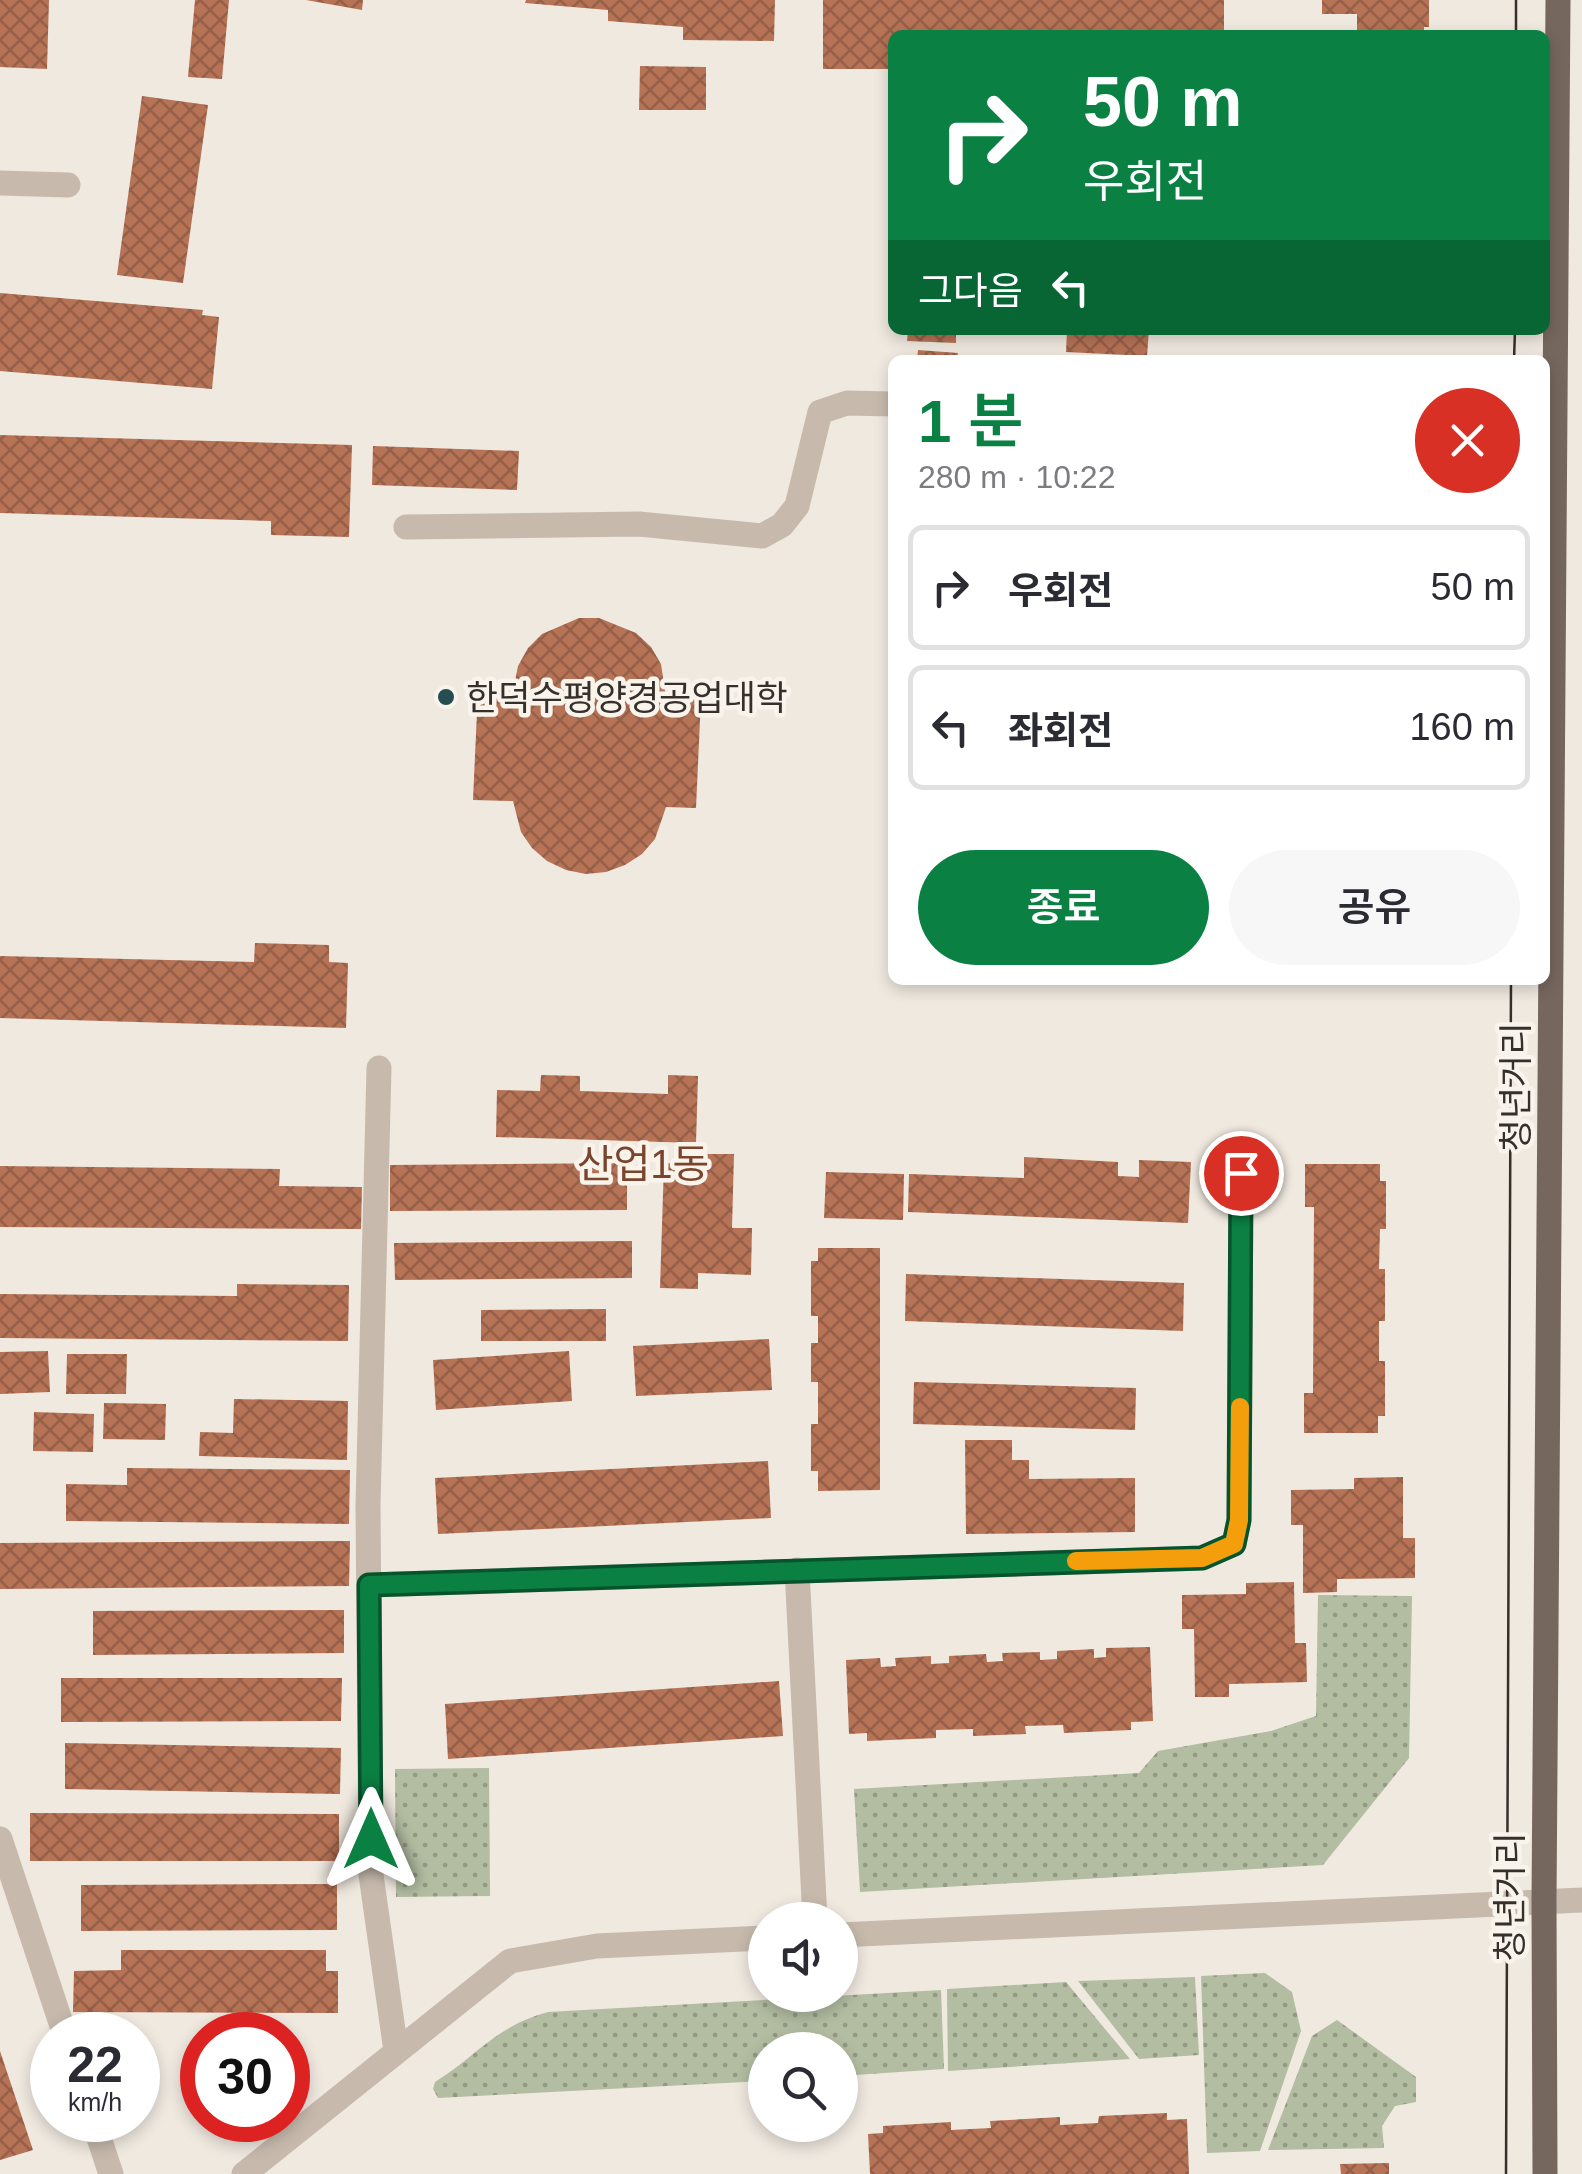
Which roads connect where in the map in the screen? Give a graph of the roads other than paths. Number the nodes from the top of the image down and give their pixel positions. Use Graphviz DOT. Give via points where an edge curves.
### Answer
graph roads {
  1 [pos="1558,0"];
  2 [pos="0,183"];
  3 [pos="68,185"];
  4 [pos="888,404"];
  5 [pos="1550,419"];
  6 [pos="406,526"];
  7 [pos="1548,985"];
  8 [pos="380,1068"];
  9 [pos="1241,1173"];
  10 [pos="797,1570"];
  11 [pos="369,1585"];
  12 [pos="0,1839"];
  13 [pos="1582,1900"];
  14 [pos="815,1902"];
  15 [pos="1544,1902"];
  16 [pos="858,1934"];
  17 [pos="748,1939"];
  18 [pos="57,2012"];
  19 [pos="396,2051"];
  20 [pos="100,2142"];
  21 [pos="111,2174"];
  22 [pos="244,2174"];
  23 [pos="1545,2174"];
  1 -- 5 [label="main road, 청년거리"];
  2 -- 3 [label="street"];
  4 -- 6 [label="street" via="846,403 820,412 797,506 762,536 640,524"];
  7 -- 15 [label="main road, 청년거리"];
  8 -- 11 [label="street"];
  9 -- 10 [label="street" via="1234,1544 1202,1558"];
  10 -- 11 [label="street"];
  10 -- 14 [label="street"];
  11 -- 19 [label="street" via="371,1876"];
  12 -- 18 [label="street"];
  13 -- 15 [label="street"];
  15 -- 16 [label="street"];
  15 -- 23 [label="main road, 청년거리"];
  17 -- 19 [label="street" via="597,1946 510,1961"];
  19 -- 22 [label="street"];
  20 -- 21 [label="street"];
}
